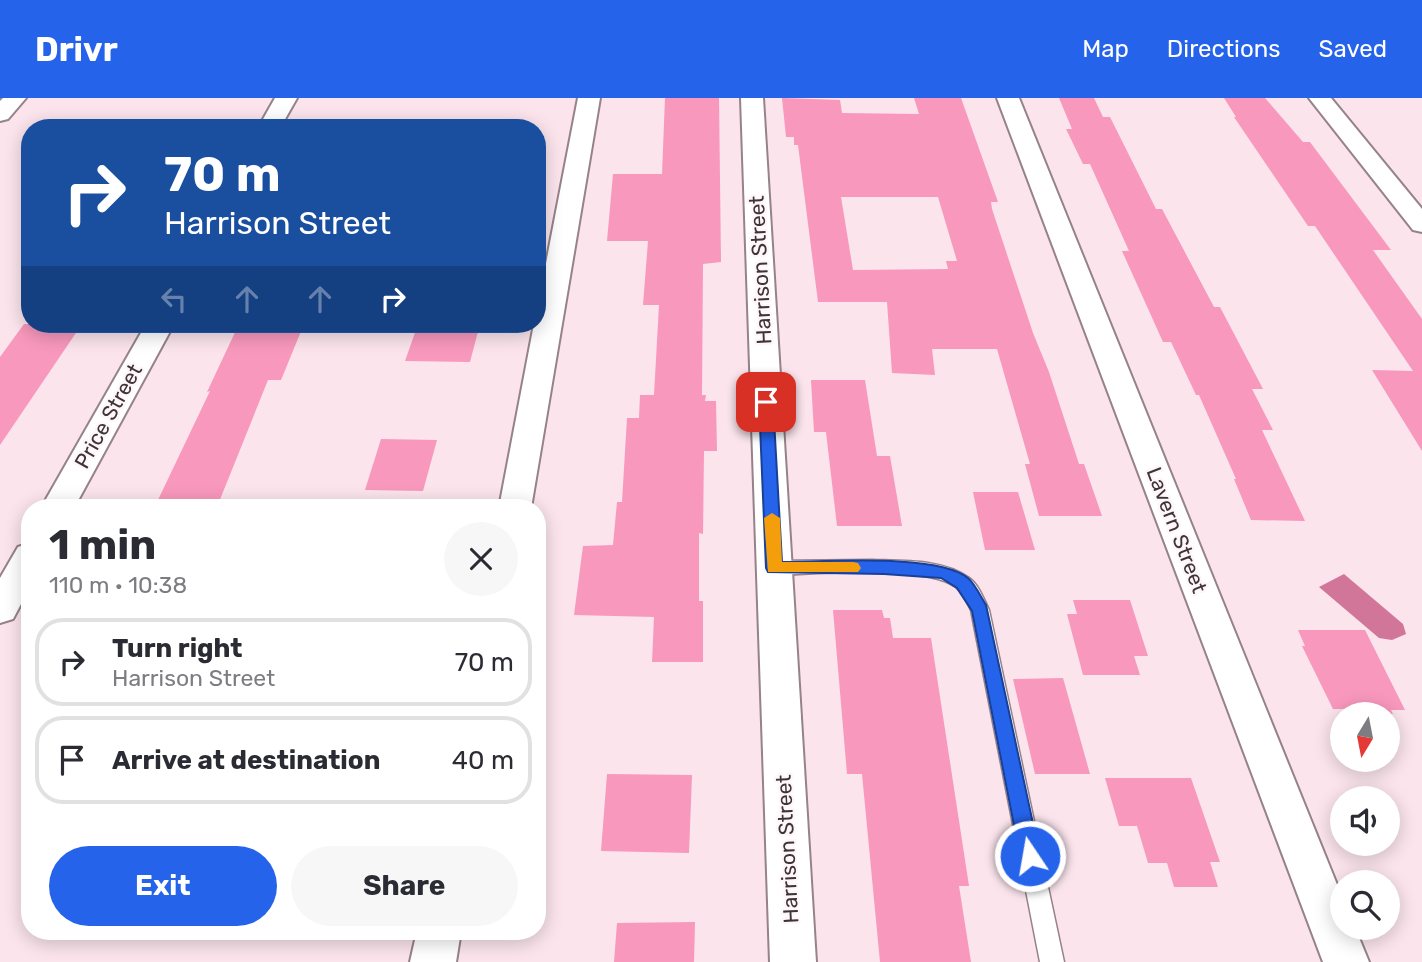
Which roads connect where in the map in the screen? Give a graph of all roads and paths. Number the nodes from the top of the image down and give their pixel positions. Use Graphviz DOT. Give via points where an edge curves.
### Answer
graph roads {
  1 [pos="15,98"];
  2 [pos="286,98"];
  3 [pos="589,98"];
  4 [pos="752,98"];
  5 [pos="1008,98"];
  6 [pos="1320,98"];
  7 [pos="0,114"];
  8 [pos="275,119"];
  9 [pos="1422,225"];
  10 [pos="155,333"];
  11 [pos="62,499"];
  12 [pos="517,499"];
  13 [pos="774,568"];
  14 [pos="21,572"];
  15 [pos="0,609"];
  16 [pos="437,940"];
  17 [pos="433,962"];
  18 [pos="793,962"];
  19 [pos="1052,962"];
  20 [pos="1346,962"];
  1 -- 7 [label="street"];
  2 -- 8 [label="street"];
  3 -- 12 [label="street"];
  4 -- 13 [label="street, Harrison Street"];
  5 -- 20 [label="street, Lavern Street"];
  6 -- 9 [label="street"];
  10 -- 11 [label="street, Price Street"];
  13 -- 18 [label="street, Harrison Street"];
  13 -- 19 [label="lane" via="920,570 943,572 963,583 980,610"];
  14 -- 15 [label="street"];
  16 -- 17 [label="street"];
}
